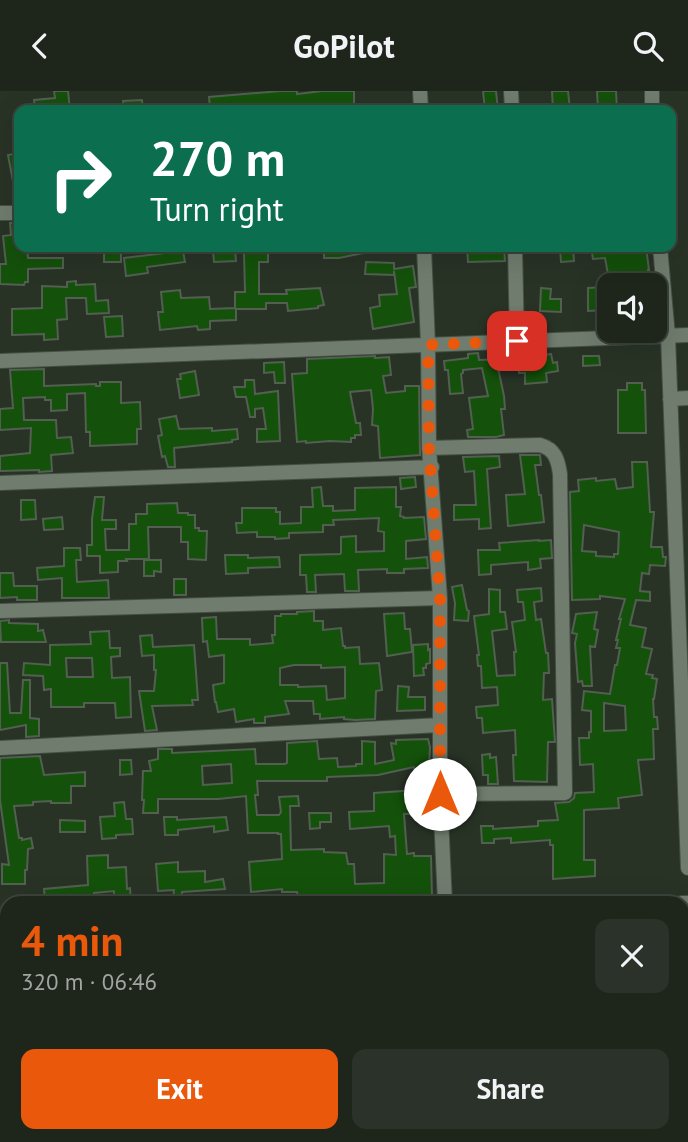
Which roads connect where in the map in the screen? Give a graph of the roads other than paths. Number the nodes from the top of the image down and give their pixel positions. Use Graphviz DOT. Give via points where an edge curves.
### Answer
graph roads {
  1 [pos="424,252"];
  2 [pos="515,252"];
  3 [pos="660,252"];
  4 [pos="662,273"];
  5 [pos="688,335"];
  6 [pos="667,336"];
  7 [pos="597,338"];
  8 [pos="517,341"];
  9 [pos="428,345"];
  10 [pos="0,361"];
  11 [pos="688,398"];
  12 [pos="670,399"];
  13 [pos="429,448"];
  14 [pos="432,467"];
  15 [pos="0,483"];
  16 [pos="440,598"];
  17 [pos="0,611"];
  18 [pos="440,725"];
  19 [pos="0,748"];
  20 [pos="440,794"];
  21 [pos="688,868"];
  22 [pos="445,896"];
  1 -- 9 [label="street"];
  2 -- 8 [label="street"];
  3 -- 4 [label="street"];
  5 -- 6 [label="street"];
  6 -- 12 [label="street"];
  7 -- 8 [label="street"];
  8 -- 9 [label="street"];
  9 -- 10 [label="street"];
  9 -- 13 [label="street"];
  11 -- 12 [label="street"];
  12 -- 21 [label="street"];
  13 -- 14 [label="street"];
  13 -- 20 [label="street" via="540,446 557,457 560,474 565,793"];
  14 -- 15 [label="street"];
  14 -- 16 [label="street"];
  16 -- 17 [label="street"];
  16 -- 18 [label="street"];
  18 -- 19 [label="street"];
  18 -- 20 [label="street"];
  20 -- 22 [label="street"];
}
